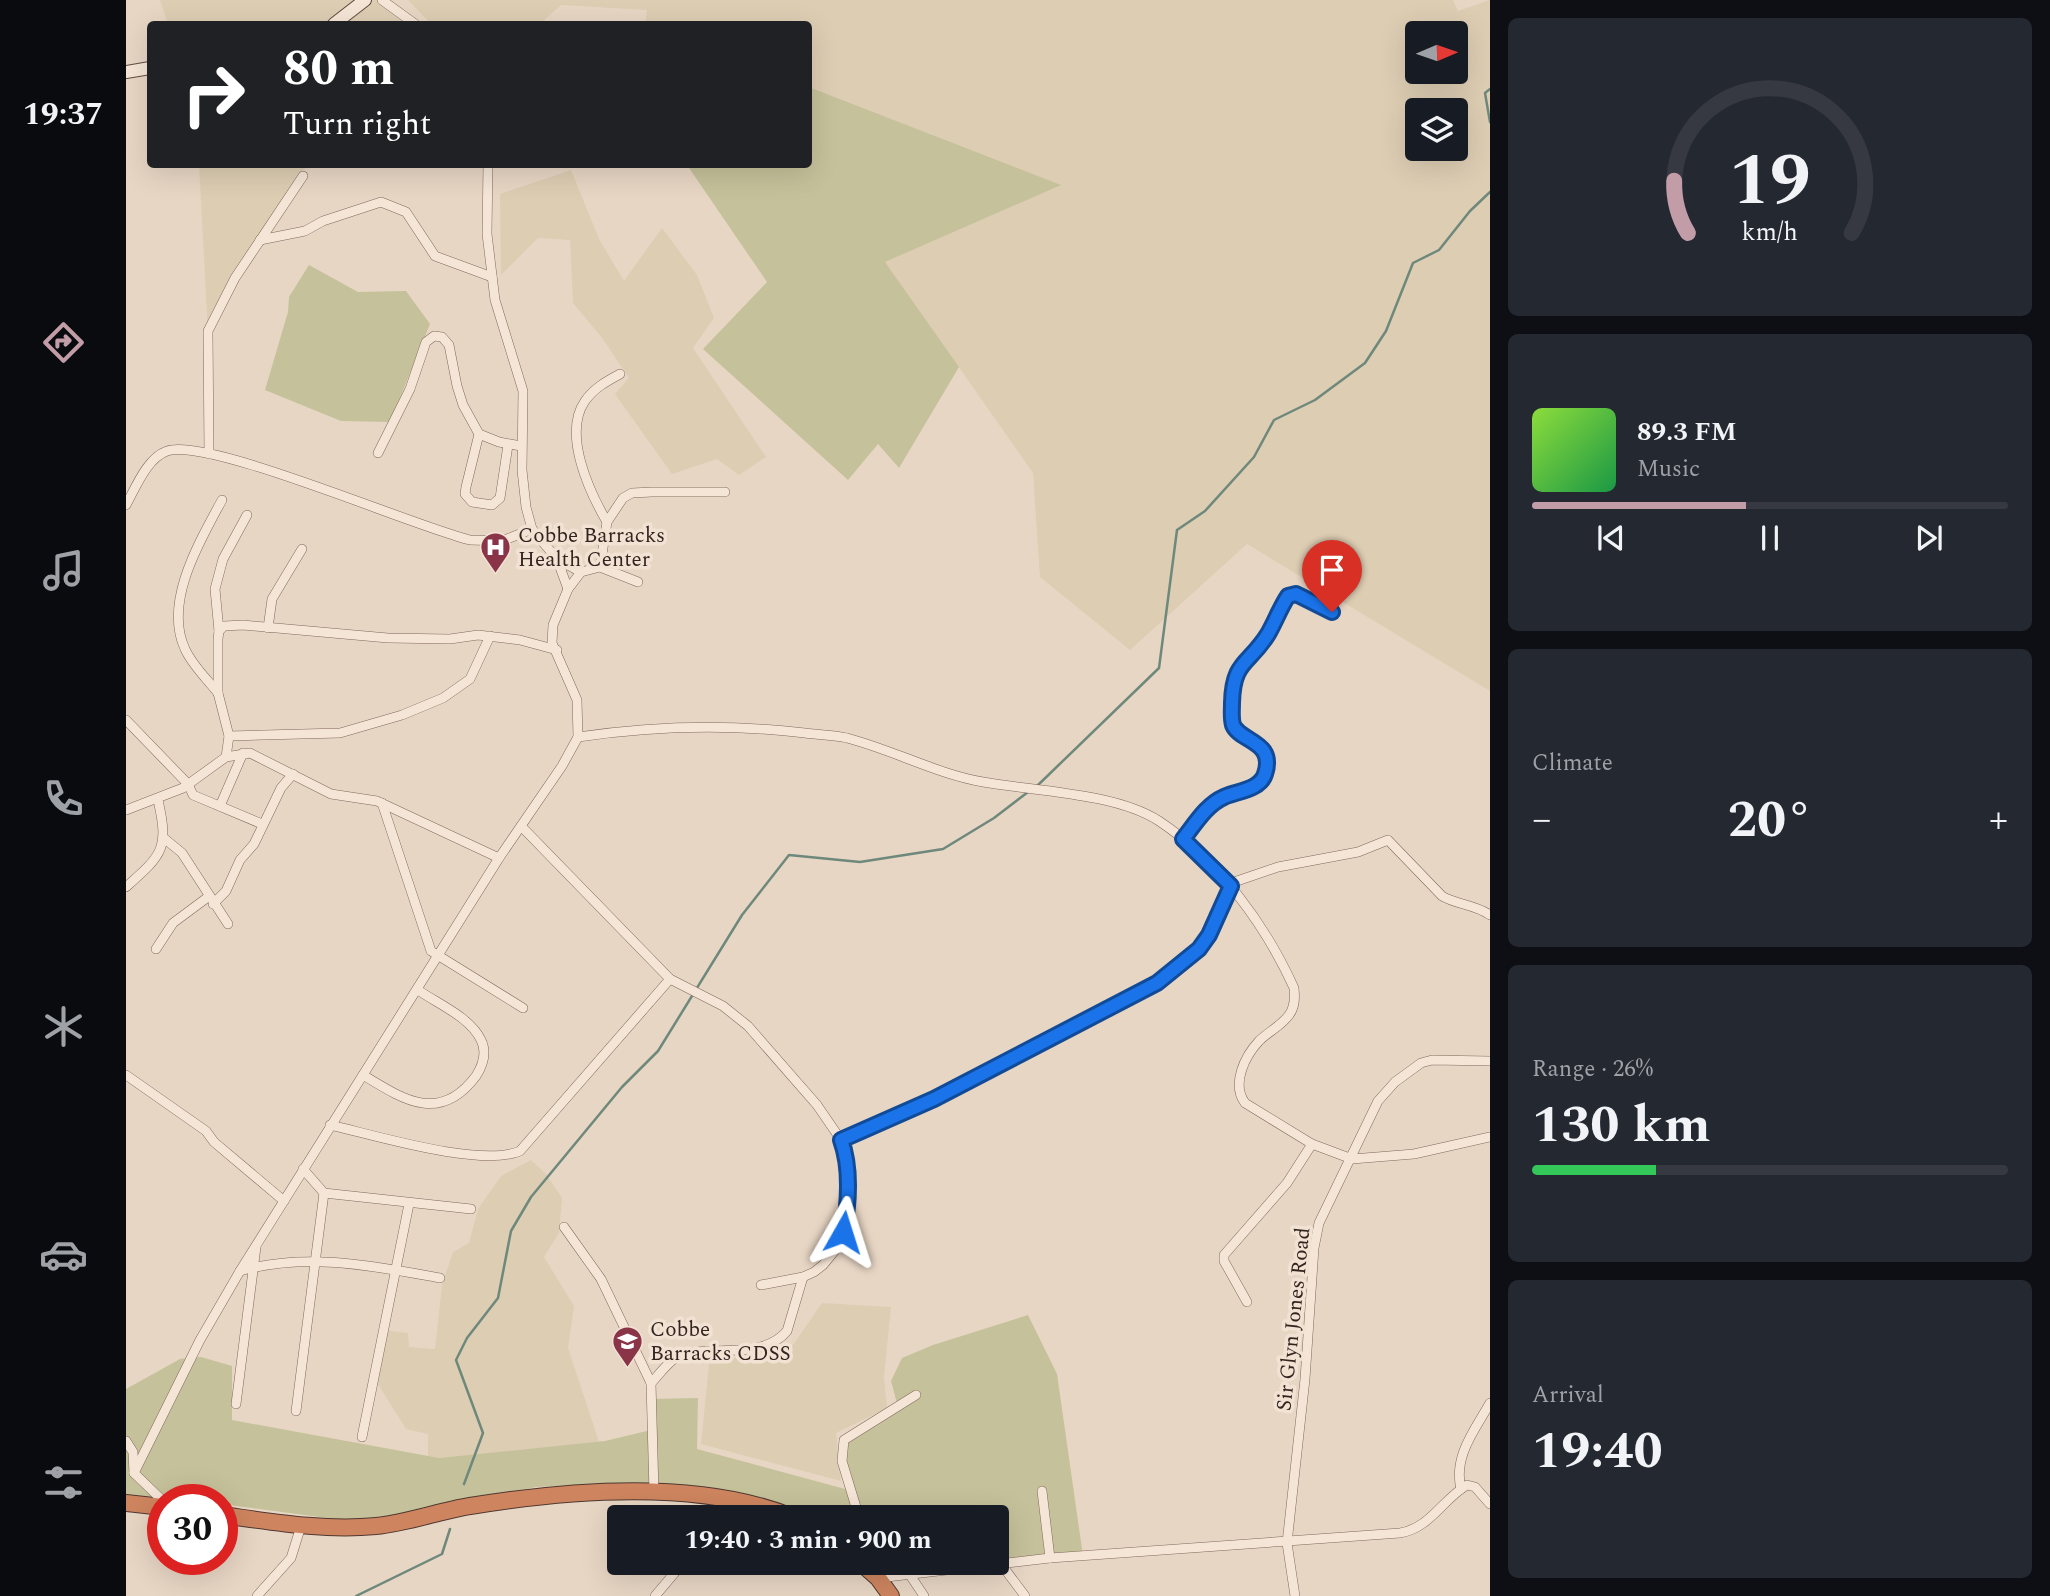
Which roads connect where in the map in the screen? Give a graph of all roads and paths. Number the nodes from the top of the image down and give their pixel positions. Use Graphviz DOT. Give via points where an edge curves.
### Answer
graph roads {
  1 [pos="365,0"];
  2 [pos="382,0"];
  3 [pos="338,21"];
  4 [pos="411,21"];
  5 [pos="147,68"];
  6 [pos="126,72"];
  7 [pos="488,168"];
  8 [pos="303,176"];
  9 [pos="260,240"];
  10 [pos="492,277"];
  11 [pos="620,374"];
  12 [pos="479,434"];
  13 [pos="508,445"];
  14 [pos="521,446"];
  15 [pos="378,453"];
  16 [pos="208,454"];
  17 [pos="725,492"];
  18 [pos="222,500"];
  19 [pos="126,505"];
  20 [pos="247,515"];
  21 [pos="607,522"];
  22 [pos="532,529"];
  23 [pos="302,550"];
  24 [pos="557,559"];
  25 [pos="600,567"];
  26 [pos="581,572"];
  27 [pos="638,582"];
  28 [pos="568,589"];
  29 [pos="1332,612"];
  30 [pos="268,628"];
  31 [pos="219,631"];
  32 [pos="490,636"];
  33 [pos="557,650"];
  34 [pos="218,693"];
  35 [pos="126,720"];
  36 [pos="229,736"];
  37 [pos="256,737"];
  38 [pos="578,737"];
  39 [pos="247,753"];
  40 [pos="226,757"];
  41 [pos="293,775"];
  42 [pos="188,785"];
  43 [pos="158,800"];
  44 [pos="382,803"];
  45 [pos="220,806"];
  46 [pos="126,810"];
  47 [pos="262,824"];
  48 [pos="521,826"];
  49 [pos="165,839"];
  50 [pos="1183,839"];
  51 [pos="499,858"];
  52 [pos="1231,886"];
  53 [pos="126,887"];
  54 [pos="211,900"];
  55 [pos="1490,915"];
  56 [pos="228,924"];
  57 [pos="156,949"];
  58 [pos="438,957"];
  59 [pos="670,979"];
  60 [pos="418,990"];
  61 [pos="523,1008"];
  62 [pos="1490,1061"];
  63 [pos="126,1075"];
  64 [pos="363,1075"];
  65 [pos="330,1125"];
  66 [pos="1490,1137"];
  67 [pos="841,1140"];
  68 [pos="1312,1144"];
  69 [pos="1352,1159"];
  70 [pos="303,1169"];
  71 [pos="324,1193"];
  72 [pos="284,1201"];
  73 [pos="409,1204"];
  74 [pos="471,1209"];
  75 [pos="564,1227"];
  76 [pos="257,1245"];
  77 [pos="315,1261"];
  78 [pos="254,1267"];
  79 [pos="396,1270"];
  80 [pos="240,1271"];
  81 [pos="803,1277"];
  82 [pos="440,1278"];
  83 [pos="761,1285"];
  84 [pos="1247,1302"];
  85 [pos="652,1383"];
  86 [pos="916,1395"];
  87 [pos="1490,1403"];
  88 [pos="236,1404"];
  89 [pos="296,1411"];
  90 [pos="362,1437"];
  91 [pos="126,1441"];
  92 [pos="134,1473"];
  93 [pos="147,1486"];
  94 [pos="1461,1489"];
  95 [pos="1042,1491"];
  96 [pos="654,1493"];
  97 [pos="744,1501"];
  98 [pos="126,1503"];
  99 [pos="1490,1504"];
  100 [pos="147,1505"];
  101 [pos="740,1505"];
  102 [pos="756,1505"];
  103 [pos="855,1505"];
  104 [pos="238,1517"];
  105 [pos="302,1526"];
  106 [pos="1287,1543"];
  107 [pos="1050,1558"];
  108 [pos="1009,1563"];
  109 [pos="673,1575"];
  110 [pos="878,1575"];
  111 [pos="910,1575"];
  112 [pos="1009,1575"];
  113 [pos="257,1596"];
  114 [pos="655,1596"];
  115 [pos="891,1596"];
  116 [pos="924,1596"];
  117 [pos="1025,1596"];
  118 [pos="1295,1596"];
  1 -- 3 [label="main road"];
  2 -- 4 [label="street"];
  5 -- 6 [label="main road"];
  7 -- 10 [label="street"];
  8 -- 9 [label="street"];
  9 -- 10 [label="street" via="305,231 381,202 406,212 435,256"];
  9 -- 16 [label="street" via="208,331"];
  10 -- 14 [label="street" via="502,330 523,391"];
  11 -- 21 [label="street" via="583,402 579,423 583,474"];
  12 -- 13 [label="street"];
  12 -- 13 [label="street" via="465,494 472,502 492,505 500,498"];
  12 -- 15 [label="street" via="457,386 449,345 434,336 426,342 411,389"];
  13 -- 14 [label="street"];
  14 -- 22 [label="street"];
  16 -- 19 [label="street" via="173,449 157,455"];
  16 -- 22 [label="street" via="470,540 502,541"];
  17 -- 21 [label="street" via="632,493 623,498"];
  18 -- 34 [label="street" via="192,555 178,622 186,653"];
  20 -- 31 [label="street" via="217,579"];
  21 -- 25 [label="street"];
  22 -- 24 [label="street"];
  23 -- 30 [label="street" via="272,599"];
  24 -- 26 [label="street"];
  24 -- 28 [label="street"];
  25 -- 26 [label="street"];
  25 -- 27 [label="street"];
  26 -- 28 [label="street"];
  28 -- 33 [label="street" via="553,625 552,643"];
  29 -- 50 [label="street" via="1296,594 1288,596 1266,636 1242,662 1233,680 1232,721 1238,733 1261,746 1265,775 1249,789 1216,802"];
  30 -- 31 [label="street" via="229,625"];
  30 -- 32 [label="street" via="388,638"];
  31 -- 34 [label="street"];
  32 -- 33 [label="street"];
  32 -- 37 [label="street" via="470,679 443,698 340,733"];
  33 -- 38 [label="street" via="577,700"];
  34 -- 36 [label="street"];
  35 -- 42 [label="street"];
  36 -- 37 [label="street"];
  36 -- 40 [label="street"];
  37 -- 39 [label="street"];
  38 -- 48 [label="street"];
  38 -- 50 [label="street" via="629,730 760,727 846,738 979,781 1132,809"];
  39 -- 40 [label="street"];
  39 -- 41 [label="street"];
  39 -- 45 [label="street"];
  40 -- 42 [label="street"];
  41 -- 44 [label="street" via="331,794"];
  41 -- 47 [label="street"];
  42 -- 43 [label="street"];
  42 -- 45 [label="street" via="193,795"];
  43 -- 46 [label="street"];
  43 -- 49 [label="street"];
  44 -- 51 [label="street"];
  44 -- 58 [label="street" via="428,945"];
  45 -- 47 [label="street"];
  47 -- 54 [label="street" via="226,891"];
  48 -- 51 [label="street"];
  48 -- 59 [label="street"];
  49 -- 53 [label="street" via="162,849"];
  49 -- 54 [label="street" via="182,853"];
  50 -- 52 [label="street"];
  51 -- 58 [label="street"];
  52 -- 55 [label="street" via="1278,867 1359,852 1388,840 1442,896 1477,906"];
  52 -- 67 [label="street" via="1199,949 1157,983 934,1099"];
  52 -- 68 [label="street" via="1290,979 1295,995 1290,1014 1260,1040 1246,1060 1240,1072 1241,1098"];
  54 -- 56 [label="street"];
  54 -- 57 [label="street" via="173,923"];
  58 -- 60 [label="street"];
  58 -- 61 [label="street"];
  59 -- 65 [label="street" via="520,1151 507,1156 460,1153"];
  59 -- 67 [label="street" via="723,1006 748,1026 817,1105"];
  60 -- 64 [label="street"];
  60 -- 64 [label="street" via="471,1026 482,1041 485,1056 480,1071 464,1091 427,1104 403,1099"];
  62 -- 69 [label="street, Sir Glyn Jones Road" via="1432,1060 1410,1070 1378,1101"];
  63 -- 72 [label="street" via="198,1125"];
  64 -- 65 [label="street"];
  65 -- 70 [label="street"];
  66 -- 69 [label="street" via="1414,1154"];
  67 -- 81 [label="street" via="848,1213 843,1232 823,1265"];
  68 -- 69 [label="street"];
  68 -- 84 [label="street" via="1287,1183 1224,1255"];
  69 -- 106 [label="street, Sir Glyn Jones Road" via="1316,1236"];
  70 -- 71 [label="street"];
  70 -- 72 [label="street"];
  71 -- 73 [label="street"];
  71 -- 77 [label="street"];
  72 -- 76 [label="street"];
  73 -- 74 [label="street"];
  73 -- 79 [label="street"];
  75 -- 85 [label="street" via="601,1279"];
  76 -- 78 [label="street"];
  76 -- 80 [label="street"];
  77 -- 78 [label="street"];
  77 -- 79 [label="street"];
  77 -- 89 [label="street"];
  78 -- 80 [label="street"];
  78 -- 88 [label="street"];
  79 -- 82 [label="street"];
  79 -- 90 [label="street"];
  80 -- 92 [label="street"];
  81 -- 83 [label="street"];
  81 -- 85 [label="street" via="782,1336 761,1346 679,1356"];
  85 -- 96 [label="street"];
  86 -- 103 [label="street" via="844,1440 842,1461"];
  87 -- 94 [label="street" via="1459,1460"];
  91 -- 92 [label="street" via="133,1452"];
  92 -- 93 [label="street"];
  94 -- 99 [label="street" via="1475,1487"];
  94 -- 106 [label="street" via="1427,1521 1409,1531"];
  95 -- 107 [label="street"];
  96 -- 97 [label="highway"];
  96 -- 105 [label="highway" via="587,1493 471,1506 377,1526"];
  97 -- 101 [label="street"];
  97 -- 102 [label="highway"];
  98 -- 100 [label="highway"];
  104 -- 105 [label="highway"];
  105 -- 113 [label="street" via="291,1559"];
  106 -- 107 [label="street"];
  106 -- 118 [label="street, Sir Glyn Jones Road"];
  107 -- 108 [label="street"];
  109 -- 114 [label="street"];
  110 -- 115 [label="highway"];
  111 -- 116 [label="street"];
  112 -- 117 [label="street"];
}
